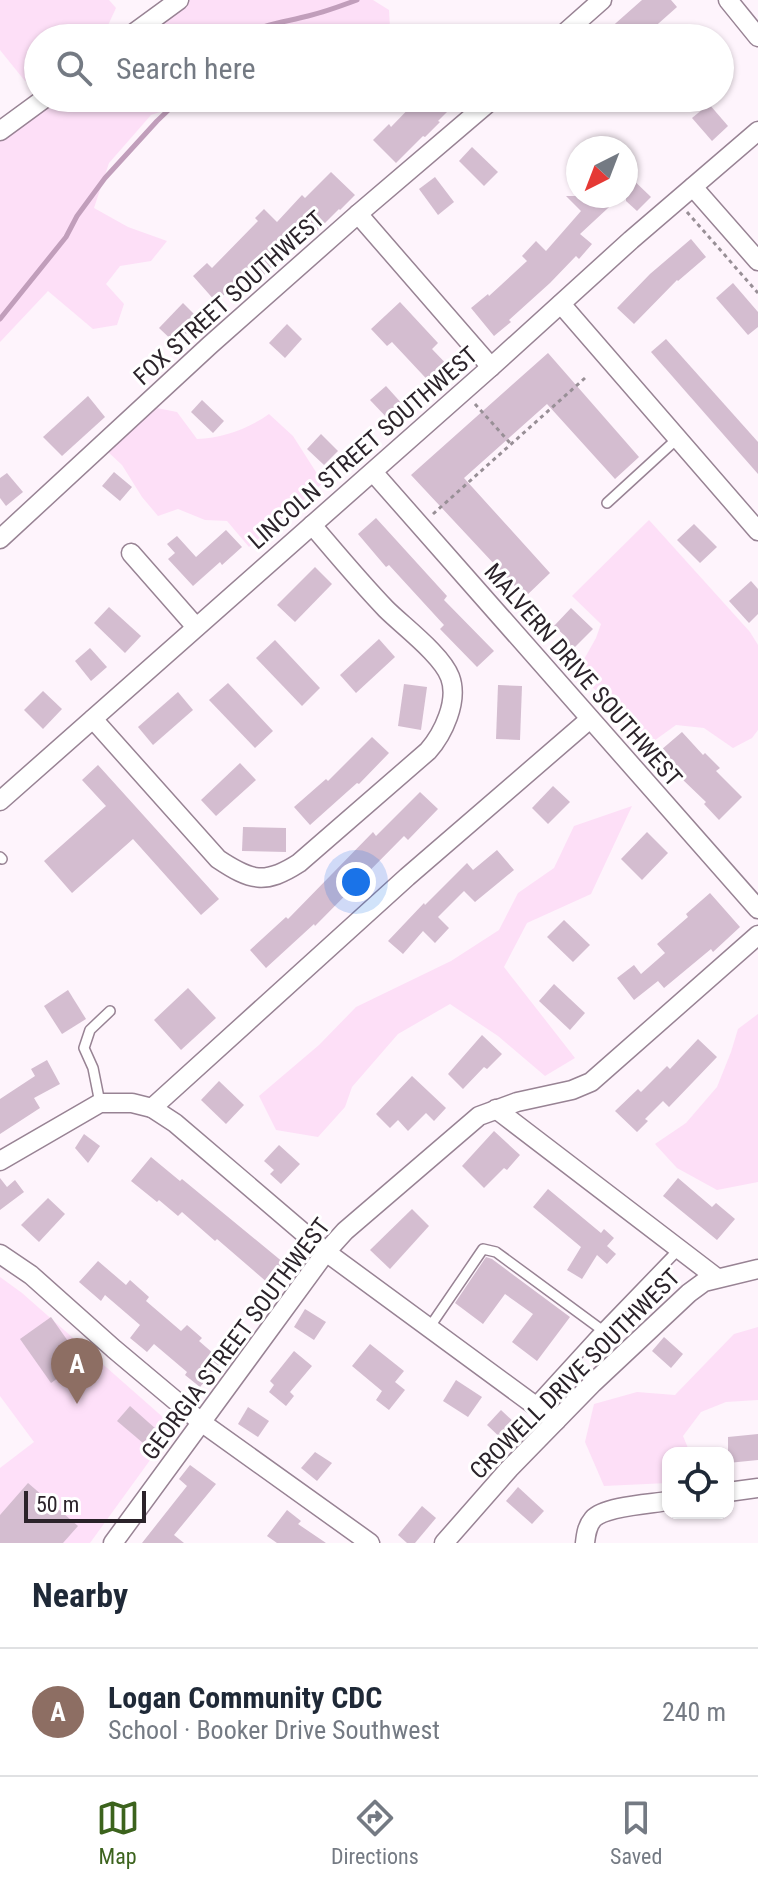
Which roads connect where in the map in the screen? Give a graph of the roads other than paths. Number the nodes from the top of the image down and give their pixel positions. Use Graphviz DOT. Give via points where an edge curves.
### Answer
graph roads {
  1 [pos="179,0"];
  2 [pos="602,0"];
  3 [pos="728,0"];
  4 [pos="146,24"];
  5 [pos="575,24"];
  6 [pos="758,37"];
  7 [pos="26,112"];
  8 [pos="478,112"];
  9 [pos="0,131"];
  10 [pos="758,131"];
  11 [pos="693,187"];
  12 [pos="358,214"];
  13 [pos="758,261"];
  14 [pos="561,304"];
  15 [pos="491,367"];
  16 [pos="678,438"];
  17 [pos="373,472"];
  18 [pos="607,503"];
  19 [pos="312,525"];
  20 [pos="758,531"];
  21 [pos="0,539"];
  22 [pos="131,553"];
  23 [pos="196,627"];
  24 [pos="93,719"];
  25 [pos="590,719"];
  26 [pos="1,797"];
  27 [pos="758,909"];
  28 [pos="758,935"];
  29 [pos="110,1011"];
  30 [pos="100,1103"];
  31 [pos="152,1108"];
  32 [pos="496,1109"];
  33 [pos="0,1161"];
  34 [pos="680,1249"];
  35 [pos="326,1252"];
  36 [pos="0,1254"];
  37 [pos="758,1269"];
  38 [pos="717,1278"];
  39 [pos="429,1328"];
  40 [pos="602,1330"];
  41 [pos="533,1404"];
  42 [pos="556,1421"];
  43 [pos="201,1422"];
  44 [pos="758,1488"];
  45 [pos="734,1491"];
  46 [pos="662,1502"];
  47 [pos="113,1543"];
  48 [pos="370,1543"];
  49 [pos="444,1543"];
  50 [pos="585,1543"];
  1 -- 4 [label="street"];
  2 -- 5 [label="street"];
  3 -- 6 [label="street"];
  7 -- 9 [label="street"];
  8 -- 12 [label="street, FOX STREET SOUTHWEST"];
  10 -- 11 [label="street, LINCOLN STREET SOUTHWEST"];
  11 -- 13 [label="street"];
  11 -- 14 [label="street, LINCOLN STREET SOUTHWEST"];
  12 -- 15 [label="street"];
  12 -- 21 [label="street, FOX STREET SOUTHWEST"];
  14 -- 15 [label="street, LINCOLN STREET SOUTHWEST"];
  14 -- 16 [label="street"];
  15 -- 17 [label="street, LINCOLN STREET SOUTHWEST"];
  16 -- 18 [label="lane"];
  16 -- 20 [label="street"];
  17 -- 19 [label="street, LINCOLN STREET SOUTHWEST"];
  17 -- 25 [label="street, MALVERN DRIVE SOUTHWEST"];
  19 -- 23 [label="street, LINCOLN STREET SOUTHWEST"];
  19 -- 24 [label="street" via="450,676 443,730 428,751 299,863 270,877 252,877 218,859"];
  22 -- 23 [label="street"];
  23 -- 24 [label="street, LINCOLN STREET SOUTHWEST"];
  24 -- 26 [label="street, LINCOLN STREET SOUTHWEST"];
  25 -- 27 [label="street, MALVERN DRIVE SOUTHWEST"];
  25 -- 31 [label="street"];
  28 -- 32 [label="street, GEORGIA STREET SOUTHWEST" via="591,1082"];
  29 -- 30 [label="lane" via="90,1030 84,1048"];
  30 -- 31 [label="street"];
  30 -- 33 [label="street"];
  31 -- 35 [label="street"];
  32 -- 34 [label="street"];
  32 -- 35 [label="street, GEORGIA STREET SOUTHWEST" via="479,1116"];
  34 -- 38 [label="street"];
  34 -- 40 [label="lane"];
  35 -- 39 [label="street"];
  35 -- 43 [label="street, GEORGIA STREET SOUTHWEST"];
  36 -- 43 [label="street"];
  37 -- 38 [label="street, CROWELL DRIVE SOUTHWEST"];
  38 -- 42 [label="street, CROWELL DRIVE SOUTHWEST" via="689,1293"];
  39 -- 40 [label="lane" via="483,1249 496,1252"];
  39 -- 41 [label="street"];
  40 -- 41 [label="lane"];
  41 -- 42 [label="street"];
  42 -- 49 [label="street, CROWELL DRIVE SOUTHWEST"];
  43 -- 47 [label="street, GEORGIA STREET SOUTHWEST"];
  43 -- 48 [label="street"];
  44 -- 45 [label="street"];
  46 -- 50 [label="street" via="602,1512 587,1529"];
}
